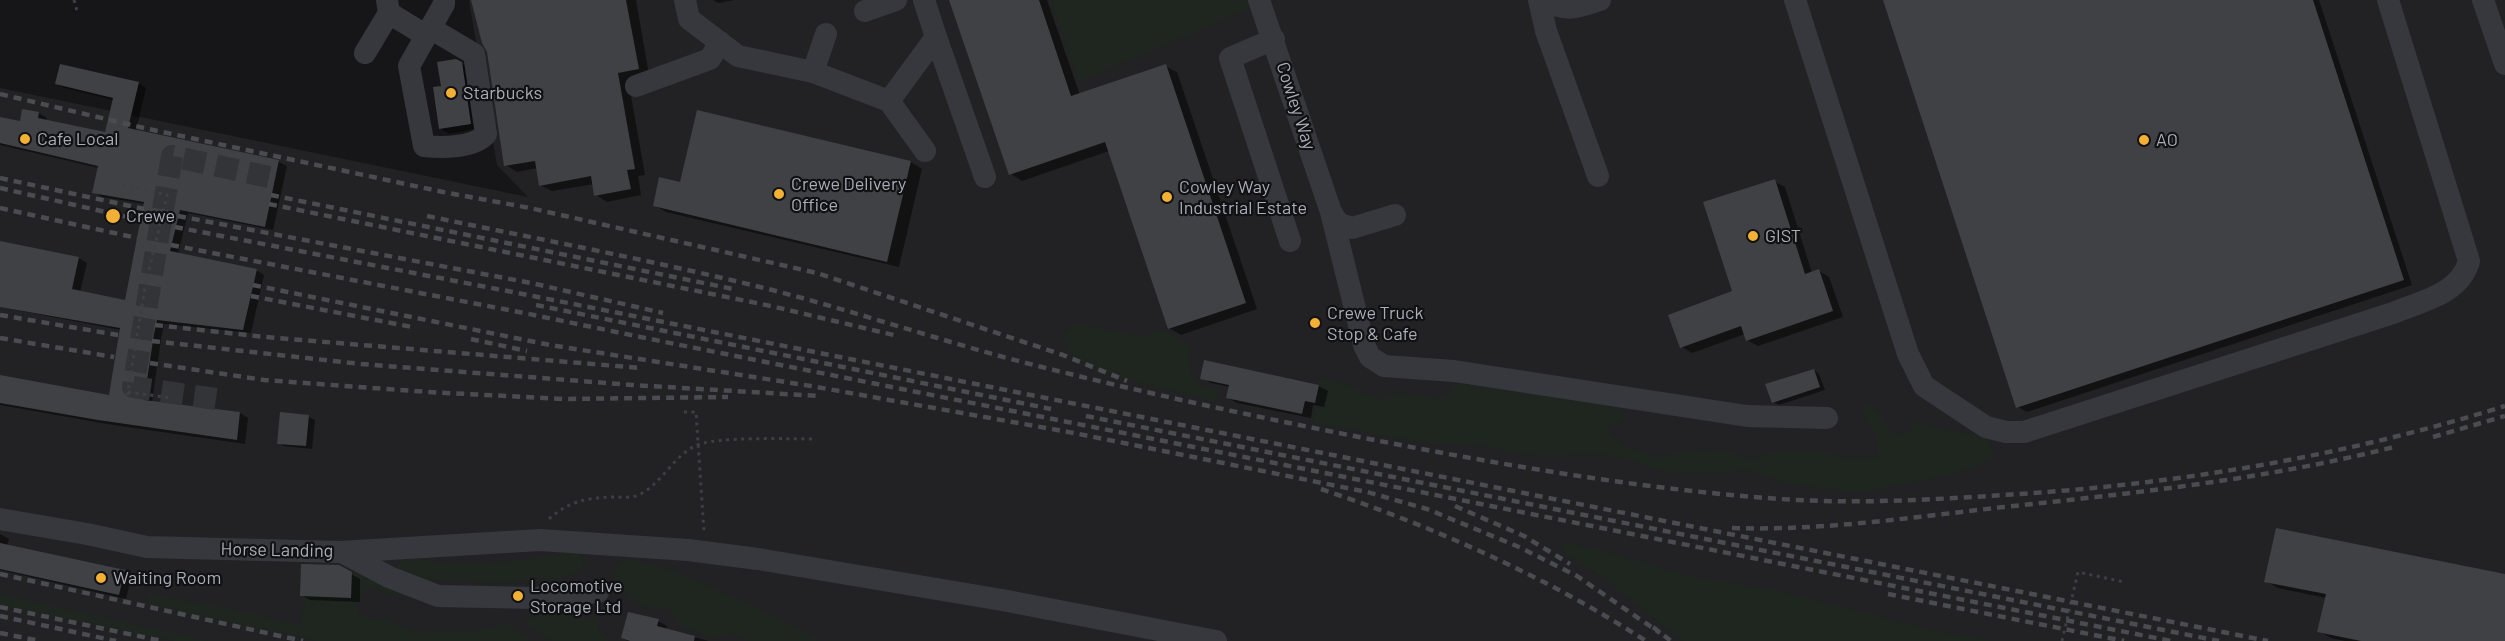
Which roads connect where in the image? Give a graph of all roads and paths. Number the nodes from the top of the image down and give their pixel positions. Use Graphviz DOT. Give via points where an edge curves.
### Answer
graph roads {
  1 [pos="74,0"];
  2 [pos="444,0"];
  3 [pos="685,0"];
  4 [pos="896,0"];
  5 [pos="924,0"];
  6 [pos="1539,0"];
  7 [pos="1545,0"];
  8 [pos="1600,0"];
  9 [pos="1795,0"];
  10 [pos="2388,0"];
  11 [pos="2483,0"];
  12 [pos="1264,2"];
  13 [pos="388,7"];
  14 [pos="865,10"];
  15 [pos="77,11"];
  16 [pos="427,32"];
  17 [pos="826,34"];
  18 [pos="936,37"];
  19 [pos="1274,39"];
  20 [pos="720,42"];
  21 [pos="365,53"];
  22 [pos="2505,64"];
  23 [pos="813,72"];
  24 [pos="636,86"];
  25 [pos="889,101"];
  26 [pos="925,151"];
  27 [pos="1598,176"];
  28 [pos="985,177"];
  29 [pos="122,185"];
  30 [pos="1331,212"];
  31 [pos="1395,215"];
  32 [pos="1290,242"];
  33 [pos="128,392"];
  34 [pos="127,397"];
  35 [pos="171,398"];
  36 [pos="684,412"];
  37 [pos="1827,418"];
  38 [pos="816,439"];
  39 [pos="699,444"];
  40 [pos="0,519"];
  41 [pos="548,540"];
  42 [pos="340,552"];
  43 [pos="705,552"];
  44 [pos="2124,582"];
  45 [pos="598,592"];
  46 [pos="1216,641"];
  47 [pos="2062,641"];
  1 -- 15 [label="path"];
  2 -- 16 [label="street"];
  3 -- 20 [label="street" via="689,19"];
  4 -- 14 [label="street"];
  5 -- 18 [label="street"];
  6 -- 27 [label="street" via="1546,31"];
  7 -- 8 [label="street" via="1571,9"];
  9 -- 10 [label="street" via="1908,354 1924,386 1986,427 2024,432 2393,313 2451,289 2465,274 2469,261"];
  11 -- 22 [label="street"];
  12 -- 19 [label="street, Cowley Way"];
  13 -- 16 [label="street"];
  13 -- 21 [label="street"];
  16 -- 16 [label="street" via="474,54 486,134 480,140 424,146 409,66"];
  17 -- 23 [label="street"];
  18 -- 25 [label="street"];
  18 -- 28 [label="street"];
  19 -- 30 [label="street, Cowley Way"];
  19 -- 32 [label="street" via="1230,58"];
  20 -- 23 [label="street" via="738,56"];
  20 -- 24 [label="street" via="710,58"];
  23 -- 25 [label="street"];
  25 -- 26 [label="street"];
  29 -- 33 [label="path" via="167,195 145,287"];
  30 -- 31 [label="street" via="1338,223 1352,228"];
  30 -- 37 [label="street, Cowley Way" via="1364,345 1370,357 1384,366 1454,371 1747,416"];
  33 -- 34 [label="path"];
  33 -- 35 [label="path"];
  36 -- 39 [label="path" via="696,412"];
  38 -- 39 [label="path"];
  39 -- 41 [label="path" via="634,497 571,502 546,522"];
  39 -- 43 [label="path"];
  40 -- 42 [label="street, Horse Landing" via="147,547"];
  41 -- 42 [label="street, Horse Landing"];
  41 -- 43 [label="street, Horse Landing"];
  42 -- 45 [label="street" via="438,596 536,598"];
  43 -- 46 [label="street, Horse Landing" via="1002,600"];
  44 -- 47 [label="path" via="2078,572"];
}
